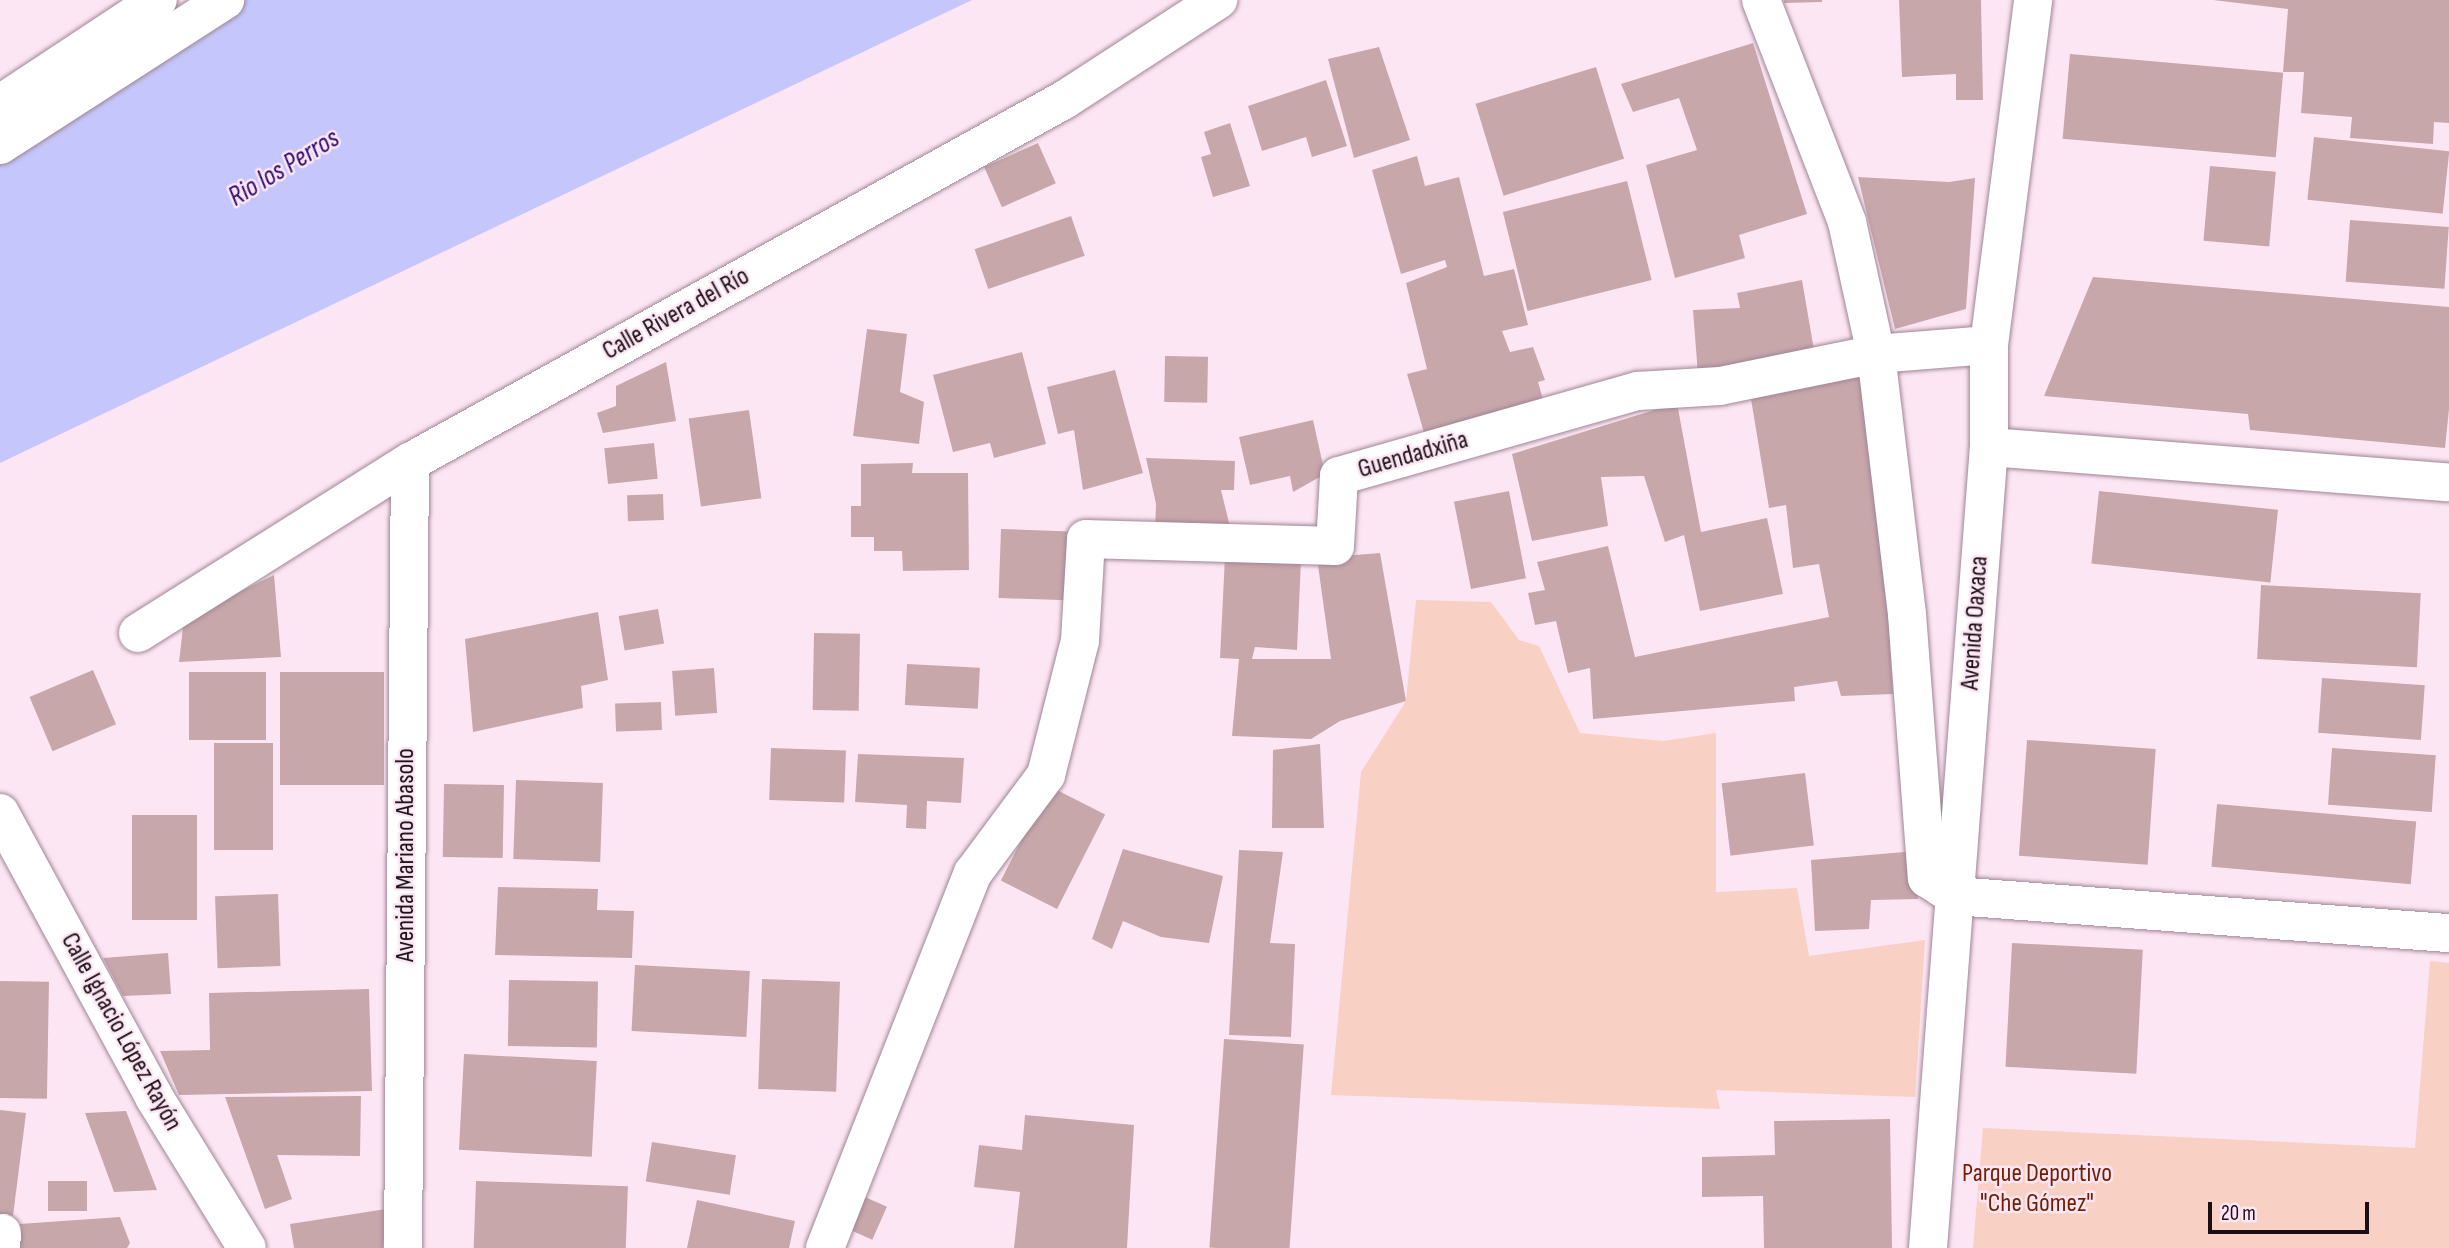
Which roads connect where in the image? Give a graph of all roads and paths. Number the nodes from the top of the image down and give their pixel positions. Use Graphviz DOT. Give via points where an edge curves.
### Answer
graph roads {
  1 [pos="158,0"];
  2 [pos="225,0"];
  3 [pos="1218,0"];
  4 [pos="1761,0"];
  5 [pos="2033,0"];
  6 [pos="0,104"];
  7 [pos="0,145"];
  8 [pos="1990,345"];
  9 [pos="1876,354"];
  10 [pos="1989,447"];
  11 [pos="410,462"];
  12 [pos="2449,482"];
  13 [pos="138,633"];
  14 [pos="0,813"];
  15 [pos="10,855"];
  16 [pos="1955,896"];
  17 [pos="2449,933"];
  18 [pos="247,1248"];
  19 [pos="403,1248"];
  20 [pos="825,1248"];
  21 [pos="1927,1248"];
  1 -- 6 [label="street"];
  2 -- 7 [label="street"];
  3 -- 11 [label="street, Calle Rivera del Río" via="1064,100"];
  4 -- 9 [label="street" via="1847,222"];
  5 -- 8 [label="street, Avenida Oaxaca"];
  8 -- 9 [label="street, Guendadxiña"];
  8 -- 10 [label="street, Avenida Oaxaca"];
  9 -- 16 [label="street" via="1907,614 1927,878"];
  9 -- 20 [label="street, Guendadxiña" via="1720,386 1638,391 1339,476 1335,545 1086,538 1080,641 1046,775 973,873"];
  10 -- 12 [label="street"];
  10 -- 16 [label="street, Avenida Oaxaca"];
  11 -- 13 [label="street, Calle Rivera del Río"];
  11 -- 19 [label="street, Avenida Mariano Abasolo"];
  14 -- 15 [label="street, Calle Ignacio López Rayón"];
  15 -- 18 [label="street, Calle Ignacio López Rayón"];
  16 -- 17 [label="street"];
  16 -- 21 [label="street, Avenida Oaxaca"];
}
